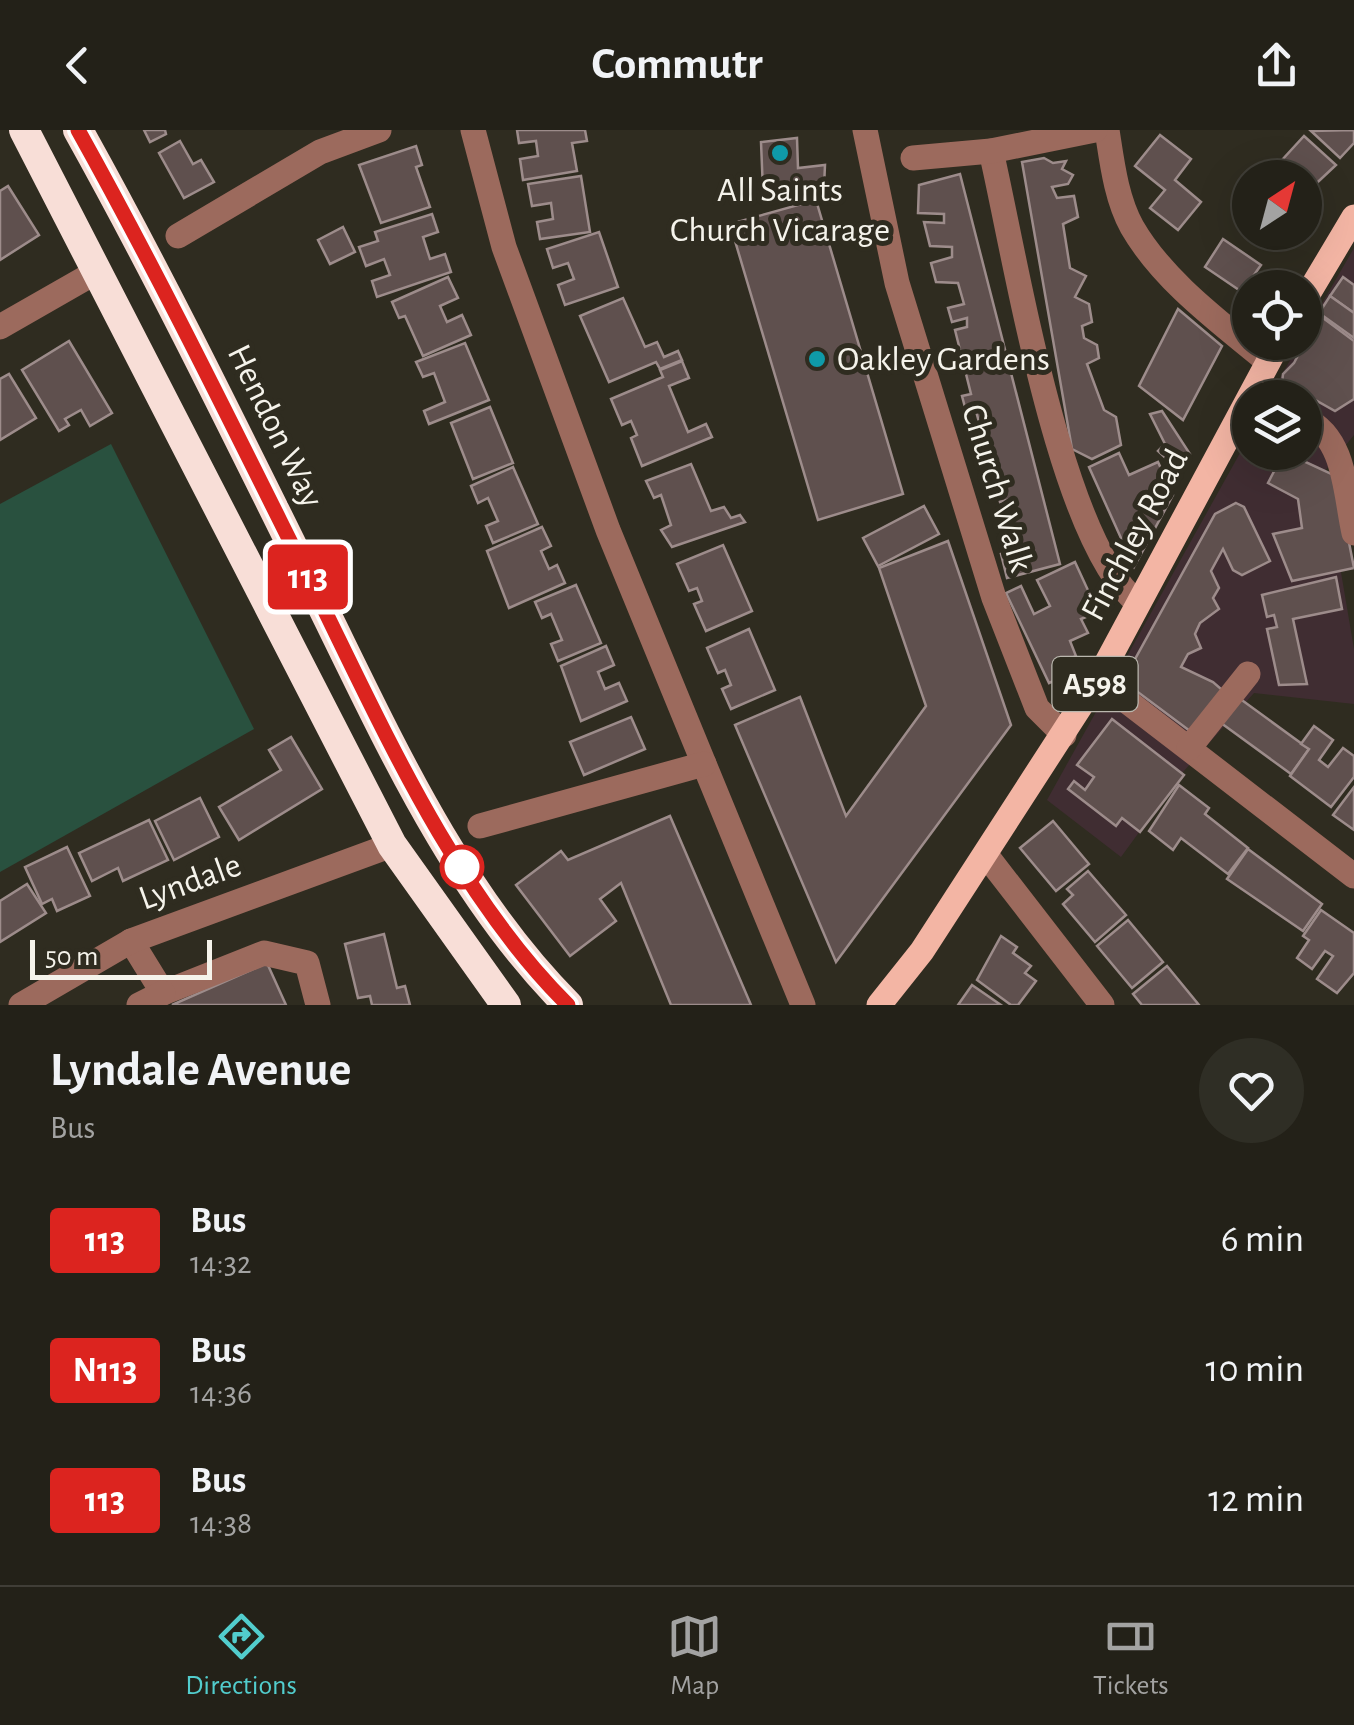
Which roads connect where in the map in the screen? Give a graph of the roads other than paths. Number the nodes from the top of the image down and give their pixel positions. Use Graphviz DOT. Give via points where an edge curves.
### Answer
graph roads {
  1 [pos="24,130"];
  2 [pos="78,130"];
  3 [pos="379,130"];
  4 [pos="473,130"];
  5 [pos="865,130"];
  6 [pos="1095,130"];
  7 [pos="1107,130"];
  8 [pos="991,151"];
  9 [pos="913,158"];
  10 [pos="1354,218"];
  11 [pos="178,236"];
  12 [pos="1322,271"];
  13 [pos="96,272"];
  14 [pos="0,327"];
  15 [pos="1232,327"];
  16 [pos="1322,427"];
  17 [pos="1232,437"];
  18 [pos="1354,534"];
  19 [pos="1138,603"];
  20 [pos="1248,674"];
  21 [pos="1098,679"];
  22 [pos="1064,736"];
  23 [pos="1189,748"];
  24 [pos="704,764"];
  25 [pos="480,826"];
  26 [pos="392,845"];
  27 [pos="986,856"];
  28 [pos="1354,876"];
  29 [pos="130,941"];
  30 [pos="163,993"];
  31 [pos="22,1005"];
  32 [pos="139,1005"];
  33 [pos="318,1005"];
  34 [pos="506,1005"];
  35 [pos="568,1005"];
  36 [pos="803,1005"];
  37 [pos="879,1005"];
  38 [pos="1102,1005"];
  1 -- 13 [label="highway"];
  2 -- 35 [label="highway, Hendon Way" via="148,256 411,786 484,901"];
  3 -- 11 [label="street" via="320,152"];
  4 -- 24 [label="street" via="504,247 608,530"];
  5 -- 22 [label="street, Church Walk" via="897,283 994,598 1036,708"];
  6 -- 8 [label="street"];
  7 -- 15 [label="street" via="1114,178 1132,226 1206,311"];
  8 -- 9 [label="street"];
  8 -- 19 [label="street" via="1058,446 1102,562"];
  10 -- 12 [label="main road"];
  13 -- 14 [label="street"];
  13 -- 26 [label="highway"];
  16 -- 18 [label="street" via="1335,447"];
  17 -- 19 [label="main road, Finchley Road / A598"];
  19 -- 21 [label="main road, Finchley Road / A598"];
  20 -- 23 [label="street"];
  21 -- 22 [label="main road, Finchley Road / A598"];
  21 -- 23 [label="street"];
  22 -- 27 [label="main road, Finchley Road / A598"];
  23 -- 28 [label="street"];
  24 -- 25 [label="street"];
  24 -- 36 [label="street"];
  26 -- 29 [label="street, Lyndale"];
  26 -- 34 [label="highway"];
  27 -- 37 [label="main road, Finchley Road / A598"];
  27 -- 38 [label="street"];
  29 -- 30 [label="street"];
  29 -- 31 [label="street, Lyndale"];
  30 -- 32 [label="street"];
  30 -- 33 [label="street" via="264,954 307,963"];
}
